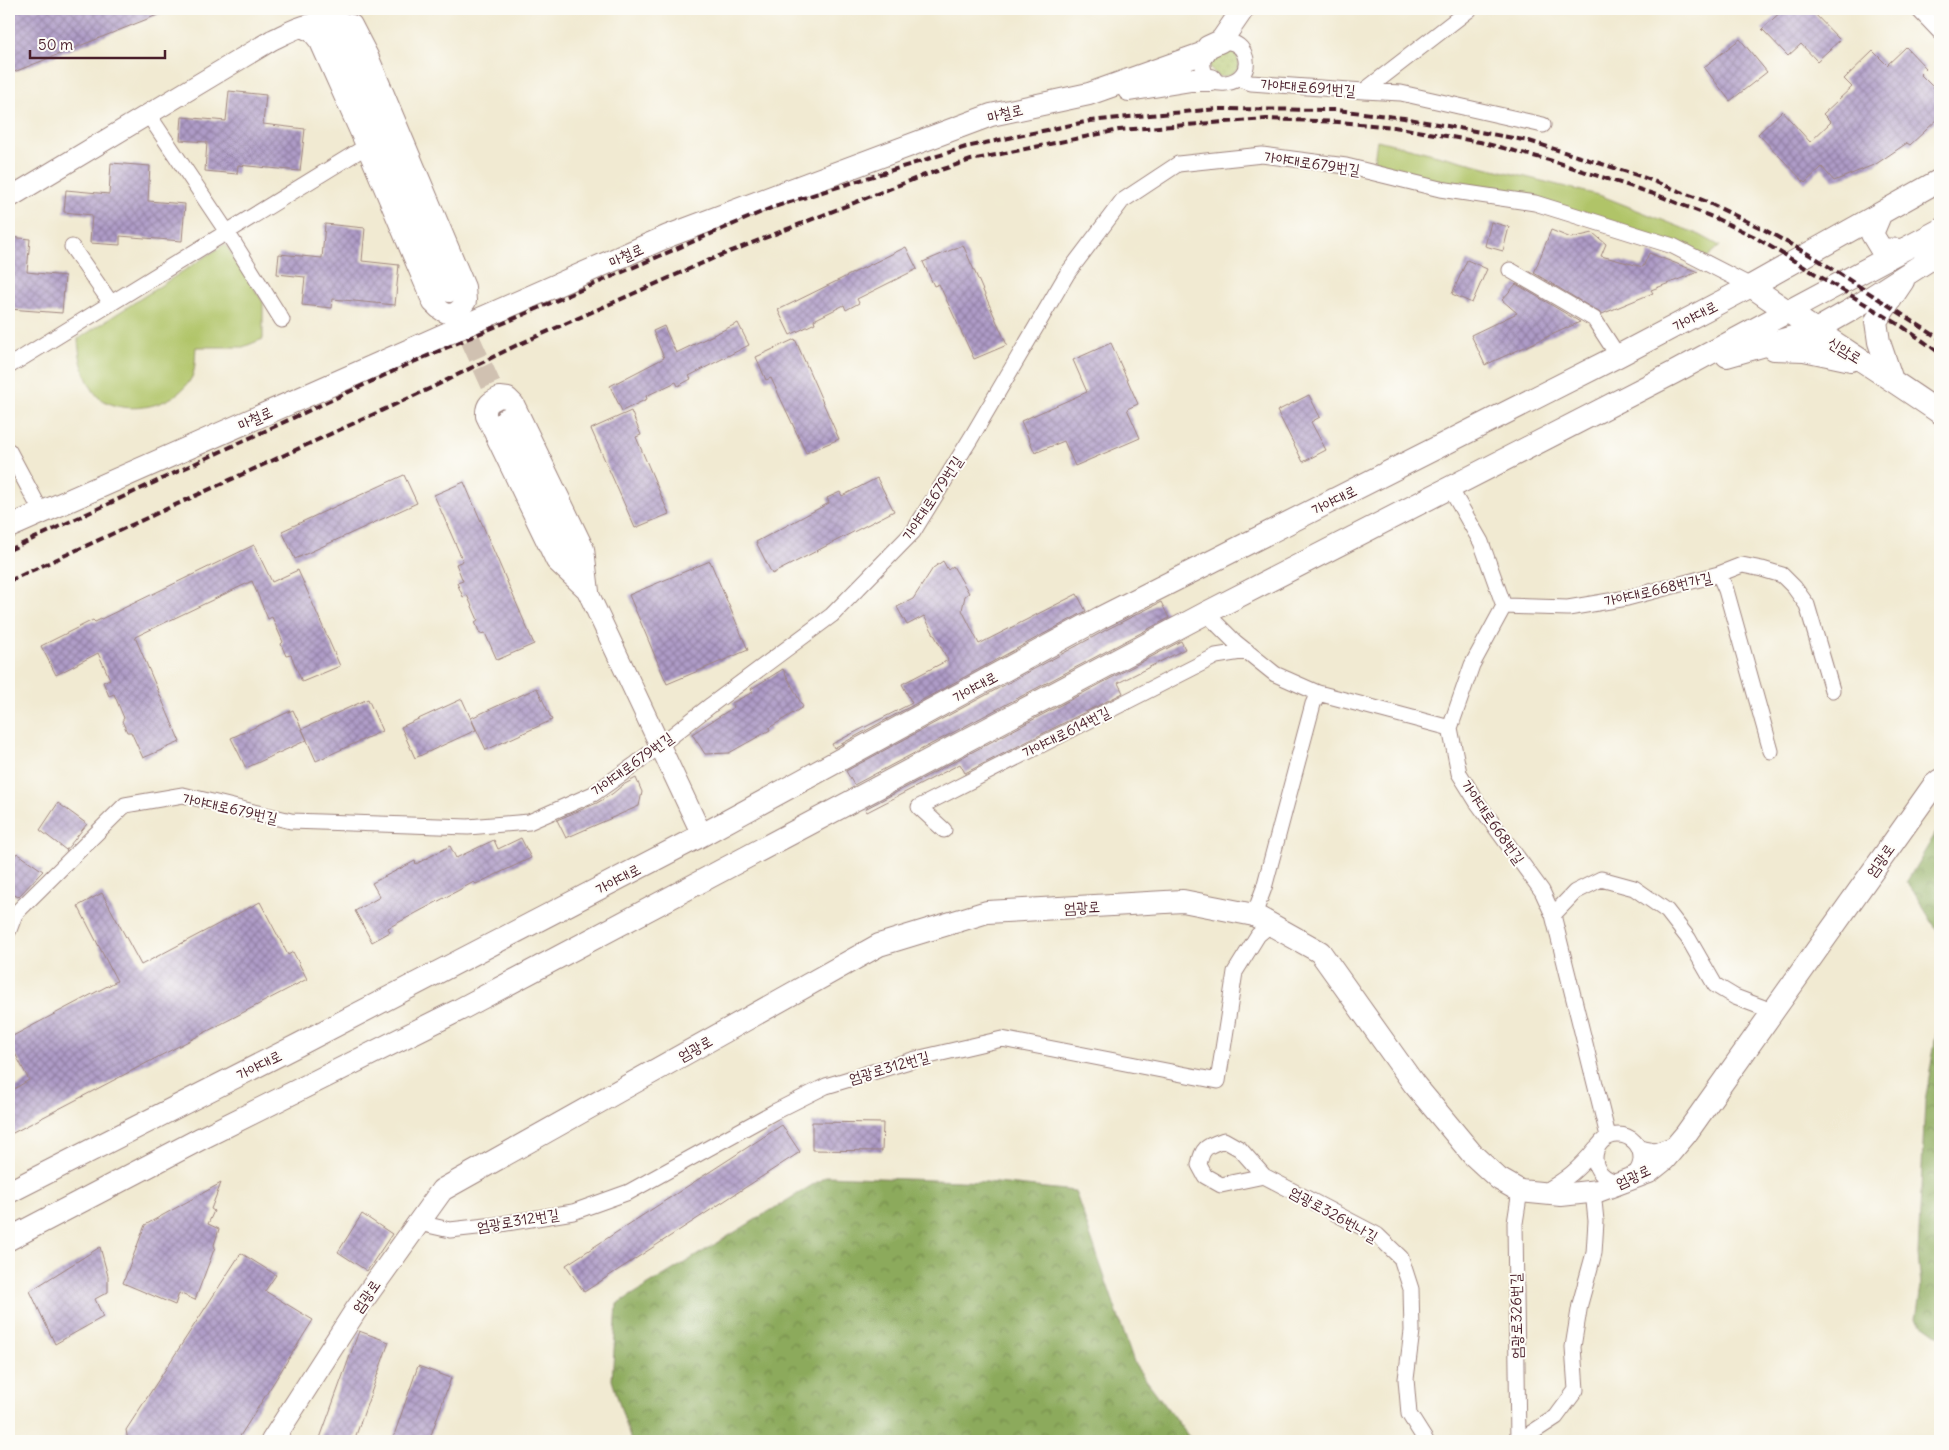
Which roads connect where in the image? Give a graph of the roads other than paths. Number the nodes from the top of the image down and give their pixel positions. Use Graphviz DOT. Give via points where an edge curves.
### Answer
graph roads {
  1 [pos="1243,9"];
  2 [pos="1470,9"];
  3 [pos="1918,9"];
  4 [pos="301,26"];
  5 [pos="1940,32"];
  6 [pos="1213,47"];
  7 [pos="1239,79"];
  8 [pos="1211,80"];
  9 [pos="1364,91"];
  10 [pos="1089,94"];
  11 [pos="148,114"];
  12 [pos="1543,125"];
  13 [pos="382,137"];
  14 [pos="1940,180"];
  15 [pos="9,198"];
  16 [pos="1880,215"];
  17 [pos="1940,230"];
  18 [pos="227,232"];
  19 [pos="72,247"];
  20 [pos="1903,250"];
  21 [pos="1940,253"];
  22 [pos="1916,269"];
  23 [pos="1510,270"];
  24 [pos="1751,286"];
  25 [pos="449,292"];
  26 [pos="111,303"];
  27 [pos="1787,312"];
  28 [pos="463,318"];
  29 [pos="282,320"];
  30 [pos="1814,331"];
  31 [pos="1748,349"];
  32 [pos="1618,356"];
  33 [pos="1867,364"];
  34 [pos="9,366"];
  35 [pos="1673,373"];
  36 [pos="1892,380"];
  37 [pos="1940,413"];
  38 [pos="506,418"];
  39 [pos="9,451"];
  40 [pos="1450,488"];
  41 [pos="42,513"];
  42 [pos="9,527"];
  43 [pos="1719,574"];
  44 [pos="589,592"];
  45 [pos="1504,606"];
  46 [pos="1206,613"];
  47 [pos="1246,651"];
  48 [pos="1832,690"];
  49 [pos="1318,693"];
  50 [pos="1450,728"];
  51 [pos="659,747"];
  52 [pos="1771,751"];
  53 [pos="1940,780"];
  54 [pos="944,830"];
  55 [pos="702,835"];
  56 [pos="12,912"];
  57 [pos="1553,915"];
  58 [pos="1262,920"];
  59 [pos="9,930"];
  60 [pos="1772,1010"];
  61 [pos="1608,1136"];
  62 [pos="1679,1142"];
  63 [pos="1596,1148"];
  64 [pos="1640,1148"];
  65 [pos="1264,1176"];
  66 [pos="1627,1180"];
  67 [pos="1592,1191"];
  68 [pos="9,1192"];
  69 [pos="1530,1193"];
  70 [pos="419,1222"];
  71 [pos="9,1239"];
  72 [pos="272,1441"];
  73 [pos="1426,1441"];
  74 [pos="1518,1441"];
  1 -- 6 [label="main road"];
  2 -- 9 [label="street, 가야대로691번길"];
  3 -- 5 [label="street"];
  4 -- 11 [label="street"];
  4 -- 13 [label="street" via="320,42"];
  4 -- 13 [label="street" via="327,19 352,25 368,56"];
  6 -- 7 [label="street" via="1229,41 1242,49 1246,64"];
  6 -- 8 [label="street" via="1203,68"];
  6 -- 10 [label="main road, 마철로"];
  7 -- 8 [label="street" via="1224,84"];
  7 -- 9 [label="street, 가야대로691번길" via="1251,83"];
  8 -- 10 [label="main road"];
  9 -- 12 [label="street" via="1401,93"];
  10 -- 28 [label="main road, 마철로" via="990,115 668,236"];
  11 -- 15 [label="street"];
  11 -- 18 [label="street"];
  13 -- 18 [label="street"];
  13 -- 25 [label="street"];
  13 -- 28 [label="street" via="465,286"];
  13 -- 28 [label="street" via="433,303 441,312"];
  14 -- 16 [label="main road, 가야대로"];
  16 -- 20 [label="main road" via="1872,234 1881,249"];
  16 -- 24 [label="main road, 가야대로"];
  17 -- 20 [label="main road"];
  18 -- 26 [label="street"];
  18 -- 29 [label="street"];
  19 -- 26 [label="street"];
  20 -- 27 [label="main road"];
  21 -- 22 [label="main road"];
  22 -- 30 [label="main road"];
  22 -- 36 [label="main road" via="1901,282 1876,321 1878,342"];
  23 -- 32 [label="street" via="1594,319"];
  24 -- 27 [label="main road, 신암로"];
  24 -- 32 [label="main road, 가야대로"];
  24 -- 51 [label="street, 가야대로679번길" via="1673,246 1536,203 1440,189 1346,166 1262,155 1178,164 1122,201 1068,274 913,532 832,615"];
  26 -- 34 [label="street"];
  27 -- 30 [label="main road, 신암로"];
  27 -- 35 [label="main road"];
  28 -- 41 [label="main road, 마철로"];
  30 -- 31 [label="main road"];
  30 -- 33 [label="main road, 신암로"];
  31 -- 33 [label="main road" via="1804,350"];
  31 -- 35 [label="main road"];
  32 -- 55 [label="main road, 가야대로" via="1100,618"];
  33 -- 36 [label="main road, 신암로"];
  35 -- 40 [label="main road"];
  36 -- 37 [label="main road, 신암로"];
  38 -- 44 [label="street"];
  39 -- 41 [label="street"];
  40 -- 45 [label="street" via="1481,542"];
  40 -- 46 [label="main road"];
  41 -- 42 [label="main road, 마철로"];
  43 -- 45 [label="street, 가야대로668번가길" via="1627,598 1568,608"];
  43 -- 48 [label="street" via="1742,566 1782,575 1794,586 1807,605"];
  43 -- 52 [label="street, 가야대로668번가길"];
  44 -- 44 [label="street" via="584,549 514,404 508,398 490,401 486,416 556,561"];
  44 -- 51 [label="street"];
  45 -- 50 [label="street" via="1472,665"];
  46 -- 47 [label="street"];
  46 -- 71 [label="main road" via="459,1010"];
  47 -- 49 [label="street" via="1275,674"];
  47 -- 54 [label="street, 가야대로614번길" via="1216,656 919,807"];
  49 -- 50 [label="street"];
  49 -- 58 [label="street" via="1264,888"];
  50 -- 57 [label="street, 가야대로668번길" via="1459,773 1476,802 1542,891"];
  51 -- 55 [label="street"];
  51 -- 56 [label="street, 가야대로679번길" via="592,794 529,822 468,827 291,821 183,796 125,805"];
  53 -- 60 [label="main road, 엄광로"];
  55 -- 68 [label="main road, 가야대로"];
  56 -- 59 [label="street, 가야대로679번길"];
  57 -- 60 [label="street" via="1575,892 1601,879 1634,888 1668,911 1716,985 1735,997"];
  57 -- 61 [label="street, 가야대로668번길"];
  58 -- 69 [label="main road, 엄광로" via="1320,952 1414,1084 1473,1155 1499,1179"];
  58 -- 70 [label="main road, 엄광로" via="1183,901 987,912 878,945 442,1190"];
  58 -- 70 [label="street, 엄광로312번길" via="1258,935 1235,972 1218,1080 1002,1039 916,1059 826,1086 629,1192 573,1212 450,1230"];
  60 -- 62 [label="main road, 엄광로"];
  61 -- 63 [label="street"];
  61 -- 64 [label="street" via="1626,1135"];
  62 -- 64 [label="street" via="1656,1150"];
  62 -- 66 [label="main road, 엄광로" via="1649,1172"];
  63 -- 66 [label="street" via="1594,1162 1600,1175 1613,1182"];
  63 -- 69 [label="street" via="1580,1169 1562,1183"];
  64 -- 66 [label="street" via="1642,1161 1637,1172"];
  65 -- 65 [label="street, 엄광로326번나길" via="1240,1149 1224,1140 1207,1146 1201,1156 1199,1166 1205,1176 1221,1185"];
  65 -- 73 [label="street, 엄광로326번나길" via="1377,1235 1401,1258 1411,1289 1412,1331 1406,1379 1409,1414"];
  66 -- 67 [label="main road, 엄광로"];
  67 -- 69 [label="main road, 엄광로" via="1561,1195"];
  67 -- 74 [label="street" via="1596,1221 1594,1253 1580,1304 1573,1347 1576,1390 1556,1417"];
  69 -- 74 [label="street, 엄광로326번길" via="1515,1223"];
  70 -- 72 [label="main road, 엄광로" via="356,1310"];
}
